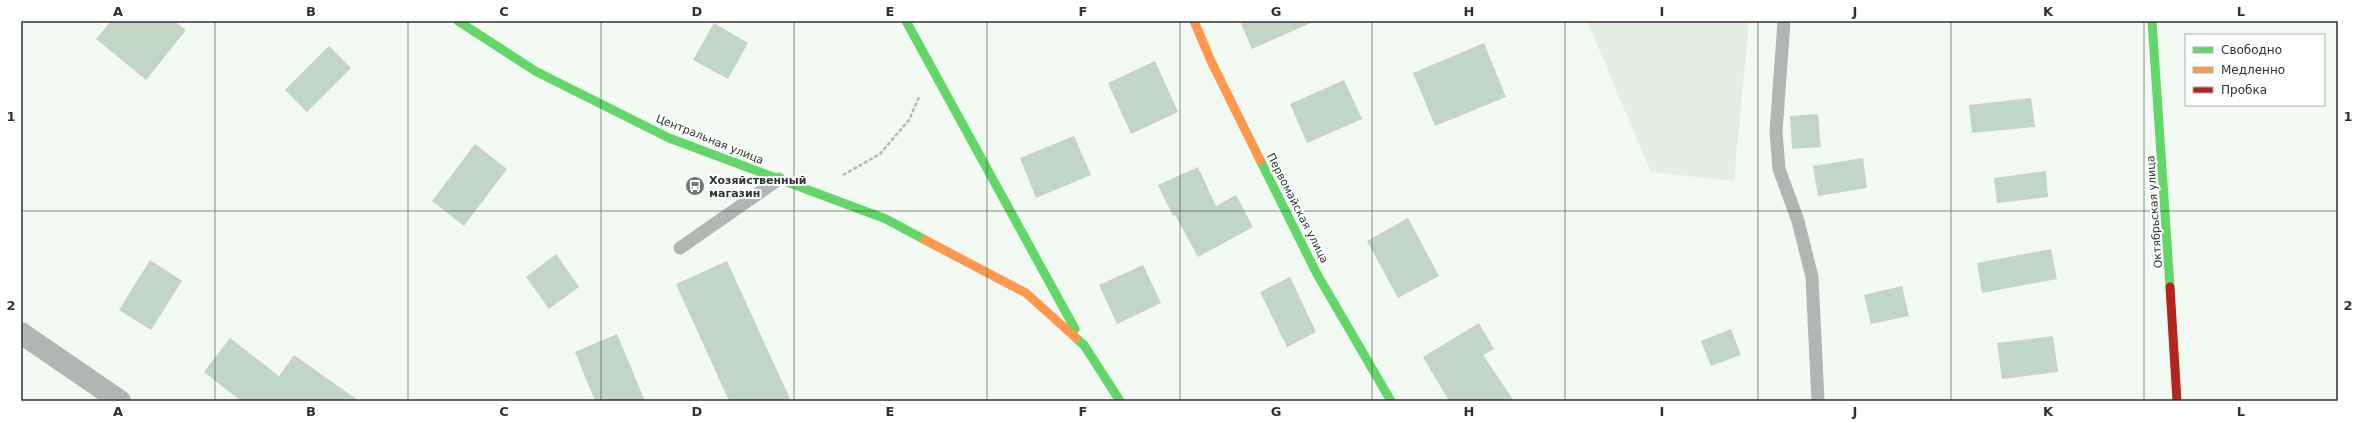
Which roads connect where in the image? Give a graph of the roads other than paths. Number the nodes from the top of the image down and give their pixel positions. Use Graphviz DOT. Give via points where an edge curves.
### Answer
graph roads {
  1 [pos="458,21"];
  2 [pos="906,21"];
  3 [pos="1194,21"];
  4 [pos="1784,21"];
  5 [pos="2152,21"];
  6 [pos="779,179"];
  7 [pos="680,248"];
  8 [pos="21,333"];
  9 [pos="1084,344"];
  10 [pos="120,401"];
  11 [pos="1120,401"];
  12 [pos="1391,401"];
  13 [pos="1818,401"];
  14 [pos="2178,401"];
  1 -- 6 [label="street, Центральная улица" via="536,72 669,138"];
  2 -- 9 [label="street"];
  3 -- 12 [label="street, Первомайская улица" via="1211,61 1317,274"];
  4 -- 13 [label="lane" via="1776,132 1779,169 1798,221 1812,277"];
  5 -- 14 [label="street, Октябрьская улица"];
  6 -- 7 [label="lane"];
  6 -- 9 [label="street, Центральная улица" via="886,219 973,264 1026,293"];
  8 -- 10 [label="street"];
  9 -- 11 [label="street, Центральная улица"];
}
